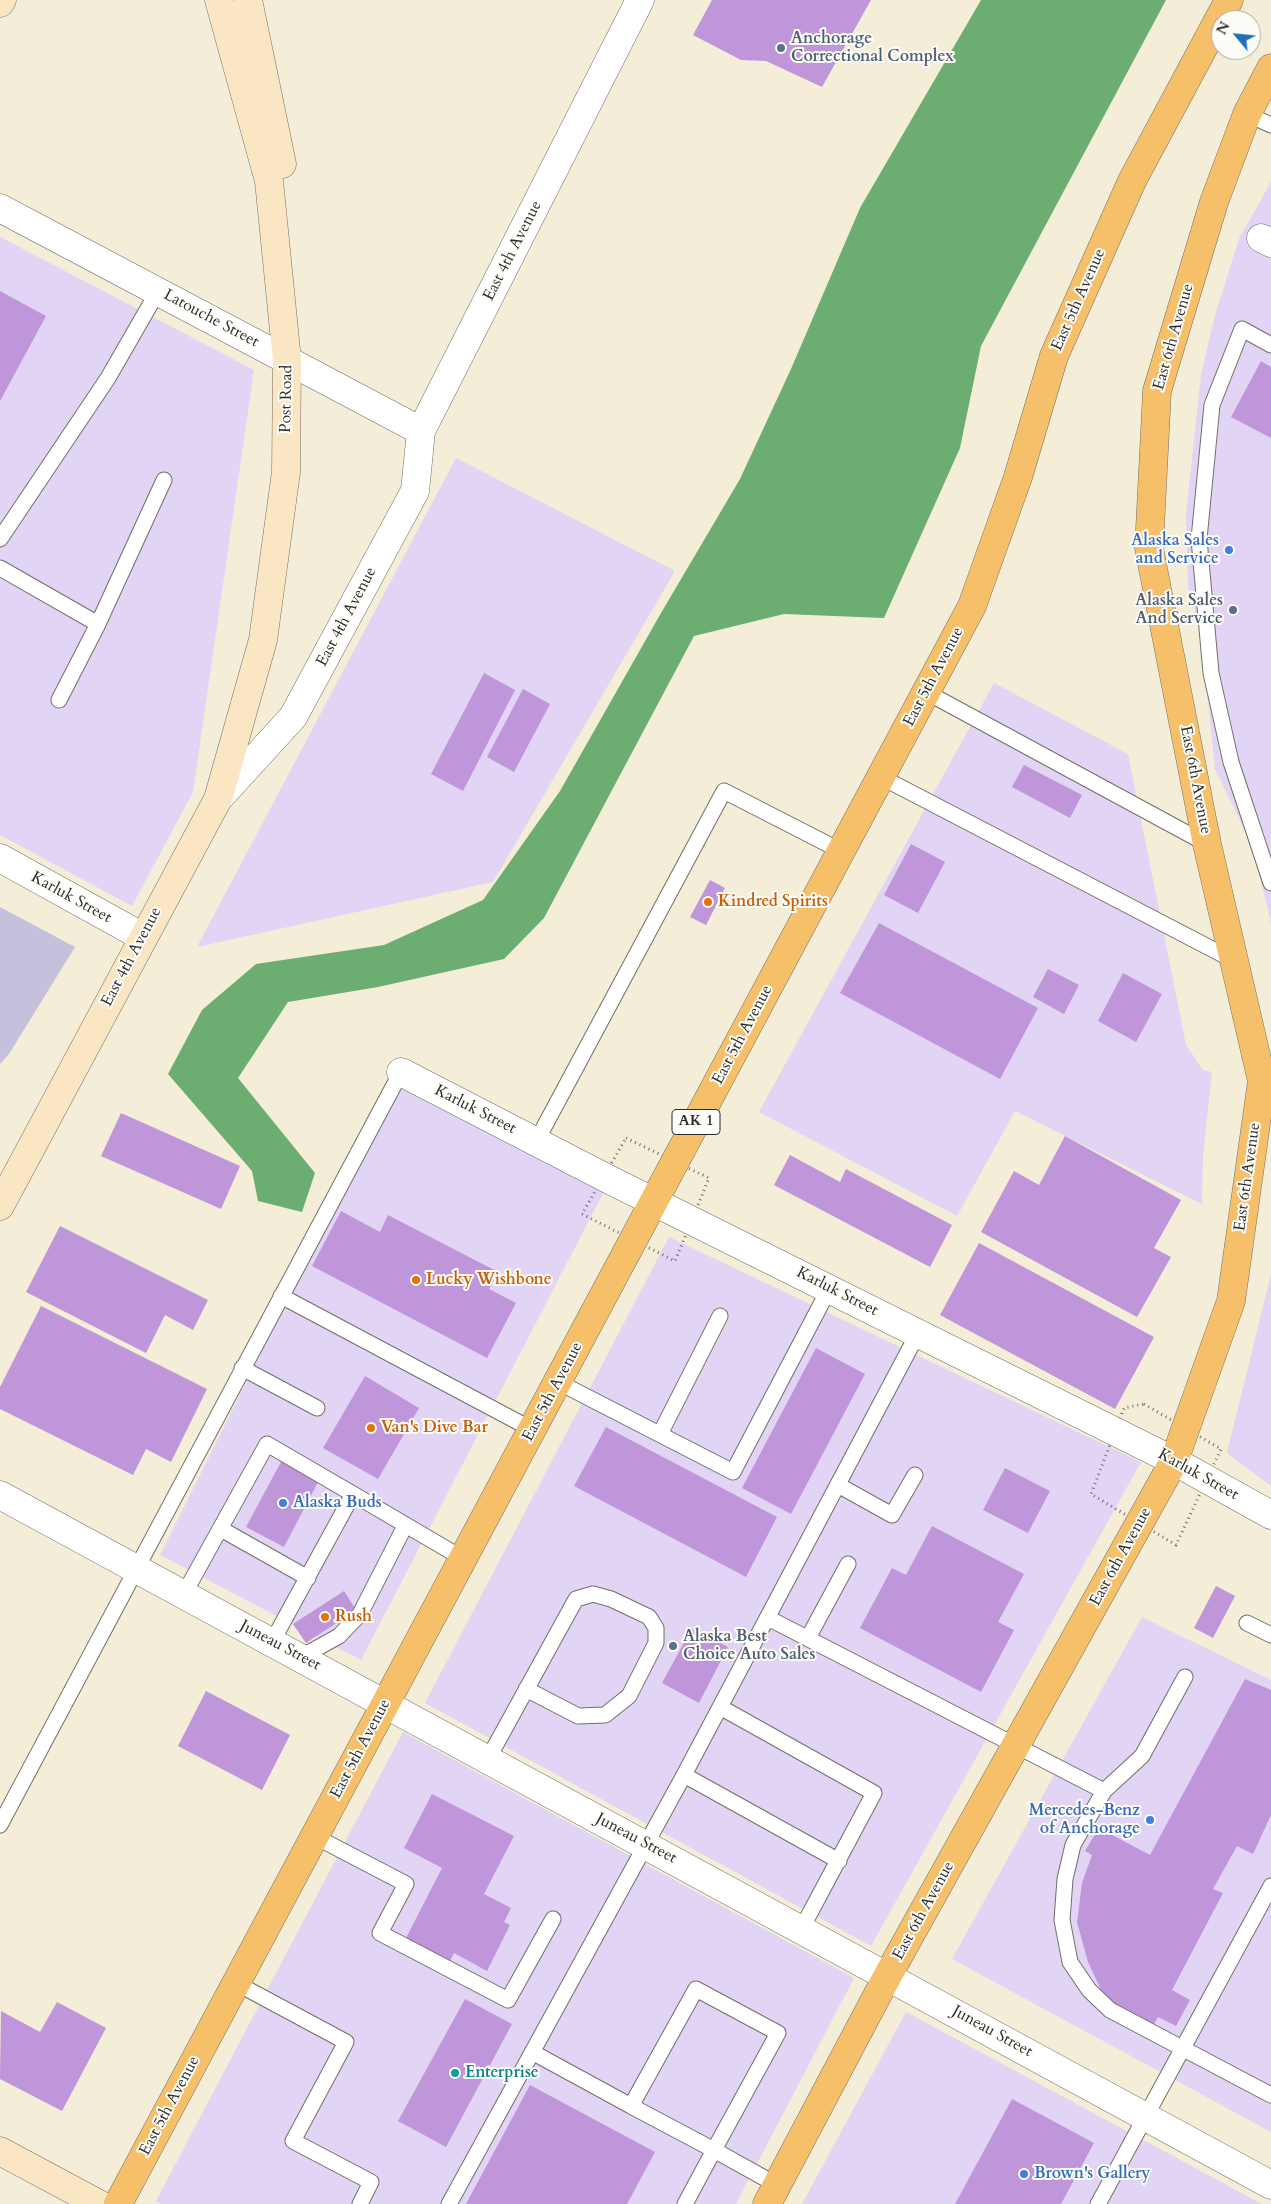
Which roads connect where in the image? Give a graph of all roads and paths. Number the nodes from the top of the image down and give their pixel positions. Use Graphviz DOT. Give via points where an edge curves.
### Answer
graph roads {
  1 [pos="219,0"];
  2 [pos="248,0"];
  3 [pos="640,0"];
  4 [pos="1229,0"];
  5 [pos="1271,68"];
  6 [pos="1247,114"];
  7 [pos="1271,125"];
  8 [pos="0,208"];
  9 [pos="158,291"];
  10 [pos="1271,345"];
  11 [pos="288,360"];
  12 [pos="421,431"];
  13 [pos="164,480"];
  14 [pos="0,539"];
  15 [pos="0,568"];
  16 [pos="98,624"];
  17 [pos="926,692"];
  18 [pos="59,700"];
  19 [pos="881,777"];
  20 [pos="218,798"];
  21 [pos="1208,844"];
  22 [pos="841,851"];
  23 [pos="0,858"];
  24 [pos="1271,883"];
  25 [pos="143,937"];
  26 [pos="1235,961"];
  27 [pos="401,1072"];
  28 [pos="536,1142"];
  29 [pos="654,1201"];
  30 [pos="0,1206"];
  31 [pos="829,1288"];
  32 [pos="281,1296"];
  33 [pos="720,1316"];
  34 [pos="918,1333"];
  35 [pos="242,1368"];
  36 [pos="558,1382"];
  37 [pos="317,1408"];
  38 [pos="533,1430"];
  39 [pos="660,1434"];
  40 [pos="1174,1461"];
  41 [pos="915,1475"];
  42 [pos="838,1485"];
  43 [pos="353,1494"];
  44 [pos="0,1495"];
  45 [pos="1271,1515"];
  46 [pos="405,1526"];
  47 [pos="221,1530"];
  48 [pos="462,1558"];
  49 [pos="848,1564"];
  50 [pos="137,1569"];
  51 [pos="308,1578"];
  52 [pos="184,1594"];
  53 [pos="768,1618"];
  54 [pos="1247,1623"];
  55 [pos="1271,1635"];
  56 [pos="808,1638"];
  57 [pos="272,1642"];
  58 [pos="301,1658"];
  59 [pos="1185,1677"];
  60 [pos="526,1689"];
  61 [pos="385,1703"];
  62 [pos="720,1707"];
  63 [pos="1016,1744"];
  64 [pos="488,1759"];
  65 [pos="684,1775"];
  66 [pos="1104,1791"];
  67 [pos="0,1825"];
  68 [pos="314,1836"];
  69 [pos="646,1844"];
  70 [pos="839,1861"];
  71 [pos="1271,1886"];
  72 [pos="552,1919"];
  73 [pos="802,1928"];
  74 [pos="888,1975"];
  75 [pos="236,1983"];
  76 [pos="1183,2050"];
  77 [pos="532,2052"];
  78 [pos="1271,2095"];
  79 [pos="631,2106"];
  80 [pos="1145,2116"];
  81 [pos="714,2150"];
  82 [pos="0,2151"];
  83 [pos="1271,2185"];
  84 [pos="772,2194"];
  85 [pos="99,2204"];
  86 [pos="118,2204"];
  87 [pos="360,2204"];
  88 [pos="449,2204"];
  89 [pos="685,2204"];
  90 [pos="1098,2204"];
  1 -- 11 [label="main road, Post Road" via="270,181"];
  2 -- 11 [label="main road" via="286,184"];
  3 -- 12 [label="street, East 4th Avenue"];
  4 -- 17 [label="highway, East 5th Avenue / AK 1" via="1132,181 1054,356 1018,477 972,606"];
  5 -- 6 [label="highway, East 6th Avenue"];
  6 -- 7 [label="lane"];
  6 -- 21 [label="highway, East 6th Avenue" via="1214,202 1156,401 1149,548"];
  8 -- 9 [label="street, Latouche Street"];
  9 -- 11 [label="street, Latouche Street"];
  9 -- 14 [label="lane" via="108,378"];
  10 -- 24 [label="lane" via="1242,329 1212,405 1199,539 1211,673 1231,762"];
  11 -- 12 [label="street, Latouche Street"];
  11 -- 20 [label="main road, Post Road" via="286,472 263,640"];
  12 -- 20 [label="street, East 4th Avenue" via="415,491 293,717"];
  13 -- 16 [label="lane"];
  15 -- 16 [label="lane"];
  16 -- 18 [label="lane"];
  17 -- 19 [label="highway, East 5th Avenue / AK 1"];
  17 -- 21 [label="lane"];
  19 -- 22 [label="highway, East 5th Avenue / AK 1"];
  19 -- 26 [label="lane"];
  20 -- 25 [label="main road, East 4th Avenue"];
  21 -- 26 [label="highway, East 6th Avenue"];
  22 -- 28 [label="lane" via="724,791"];
  22 -- 29 [label="highway, East 5th Avenue / AK 1"];
  23 -- 25 [label="street, Karluk Street"];
  25 -- 30 [label="main road, East 4th Avenue"];
  26 -- 40 [label="highway, East 6th Avenue" via="1262,1081 1231,1301"];
  27 -- 28 [label="street, Karluk Street"];
  27 -- 32 [label="lane"];
  28 -- 29 [label="street, Karluk Street"];
  29 -- 31 [label="street, Karluk Street"];
  29 -- 36 [label="highway, East 5th Avenue / AK 1"];
  31 -- 34 [label="street, Karluk Street"];
  31 -- 39 [label="lane" via="733,1472"];
  32 -- 35 [label="lane"];
  32 -- 38 [label="lane"];
  33 -- 39 [label="lane"];
  34 -- 40 [label="street, Karluk Street"];
  34 -- 42 [label="lane"];
  35 -- 37 [label="lane"];
  35 -- 50 [label="lane"];
  36 -- 38 [label="highway, East 5th Avenue / AK 1"];
  36 -- 39 [label="lane"];
  38 -- 48 [label="highway, East 5th Avenue / AK 1"];
  40 -- 45 [label="street, Karluk Street"];
  40 -- 63 [label="highway, East 6th Avenue"];
  41 -- 42 [label="lane" via="892,1515"];
  42 -- 53 [label="lane"];
  43 -- 46 [label="lane"];
  43 -- 47 [label="lane" via="267,1444"];
  43 -- 51 [label="lane"];
  44 -- 50 [label="street, Juneau Street"];
  46 -- 48 [label="lane"];
  46 -- 58 [label="lane" via="360,1614 339,1636"];
  47 -- 51 [label="lane"];
  47 -- 52 [label="lane"];
  48 -- 61 [label="highway, East 5th Avenue / AK 1"];
  49 -- 56 [label="lane"];
  50 -- 52 [label="street, Juneau Street"];
  50 -- 67 [label="lane"];
  51 -- 57 [label="lane"];
  52 -- 57 [label="street, Juneau Street"];
  53 -- 56 [label="lane"];
  53 -- 62 [label="lane"];
  54 -- 55 [label="lane"];
  56 -- 63 [label="lane"];
  57 -- 58 [label="street, Juneau Street"];
  58 -- 61 [label="street, Juneau Street"];
  59 -- 66 [label="lane" via="1142,1756"];
  60 -- 60 [label="lane" via="576,1599 593,1594 612,1599 648,1618 656,1628 656,1644 629,1696 605,1715 578,1716"];
  60 -- 64 [label="lane"];
  61 -- 64 [label="street, Juneau Street"];
  61 -- 68 [label="highway, East 5th Avenue / AK 1"];
  62 -- 65 [label="lane"];
  62 -- 70 [label="lane" via="874,1793"];
  63 -- 66 [label="lane"];
  63 -- 74 [label="highway, East 6th Avenue"];
  64 -- 69 [label="street, Juneau Street"];
  65 -- 69 [label="lane"];
  65 -- 70 [label="lane"];
  66 -- 76 [label="lane" via="1073,1844 1065,1879 1062,1920 1070,1962 1089,1990 1110,2010"];
  68 -- 72 [label="lane" via="406,1884 380,1933 508,2000"];
  68 -- 75 [label="highway, East 5th Avenue / AK 1"];
  69 -- 73 [label="street, Juneau Street"];
  69 -- 77 [label="lane"];
  70 -- 73 [label="lane"];
  71 -- 76 [label="lane"];
  73 -- 74 [label="street, Juneau Street"];
  74 -- 80 [label="street, Juneau Street"];
  74 -- 84 [label="highway, East 6th Avenue"];
  75 -- 86 [label="highway, East 5th Avenue / AK 1"];
  75 -- 87 [label="lane" via="346,2042 294,2140 371,2182"];
  76 -- 78 [label="lane"];
  76 -- 80 [label="lane"];
  77 -- 79 [label="lane"];
  77 -- 88 [label="lane"];
  79 -- 81 [label="lane"];
  79 -- 81 [label="lane" via="696,1989 778,2033"];
  80 -- 83 [label="street, Juneau Street"];
  80 -- 90 [label="lane"];
  81 -- 84 [label="lane"];
  81 -- 89 [label="lane"];
  82 -- 85 [label="main road"];
}
